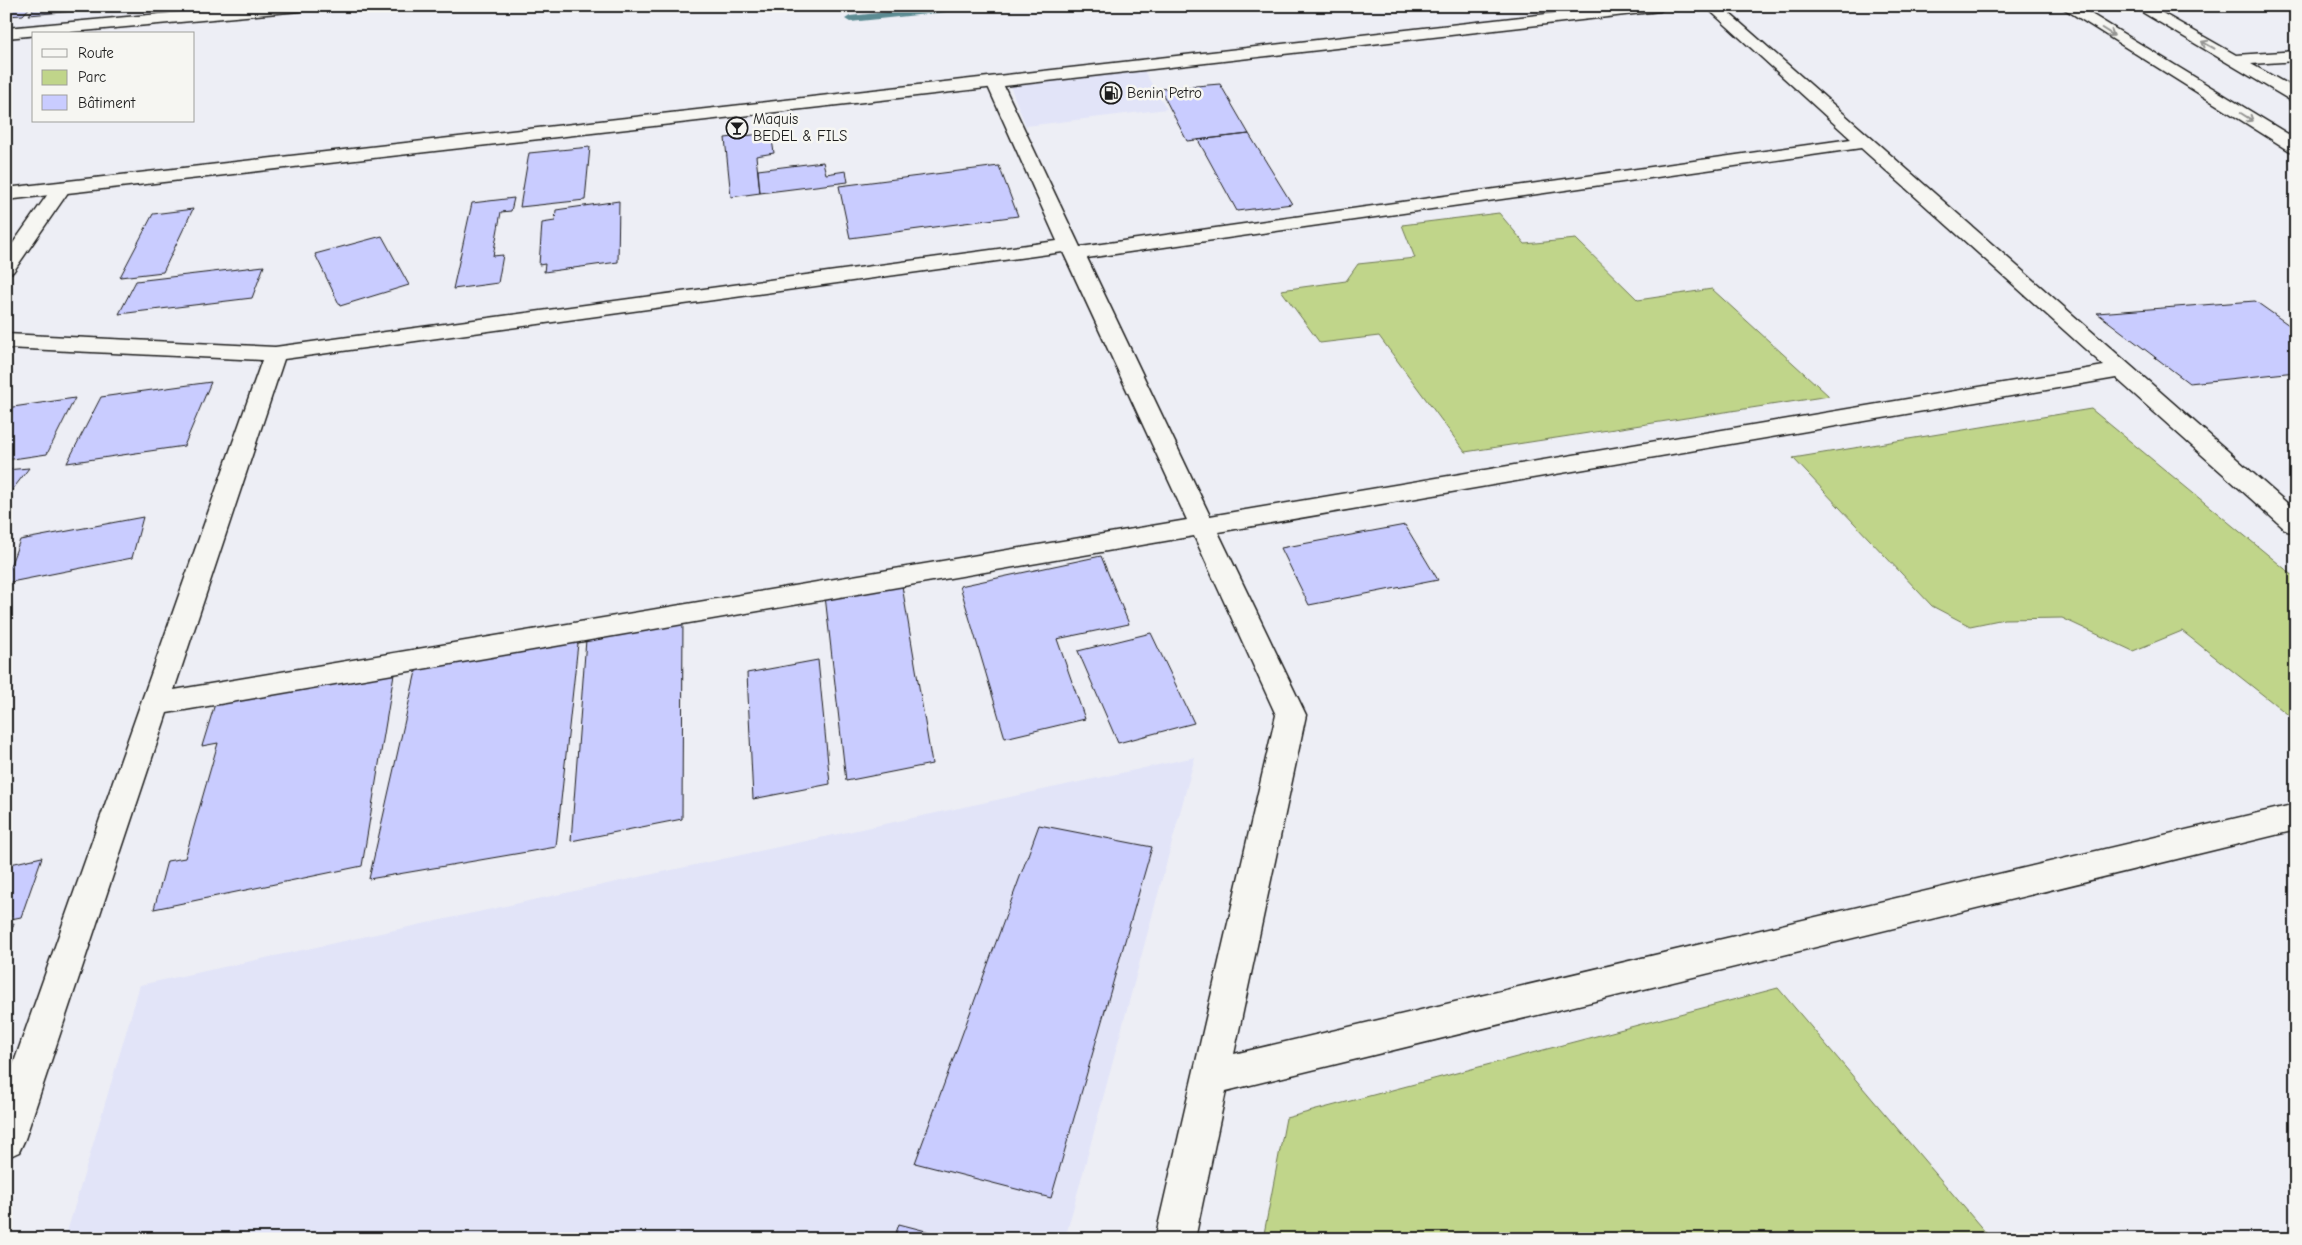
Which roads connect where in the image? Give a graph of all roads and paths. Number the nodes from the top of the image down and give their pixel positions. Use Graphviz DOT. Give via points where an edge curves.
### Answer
graph roads {
  1 [pos="300,6"];
  2 [pos="1660,6"];
  3 [pos="1712,6"];
  4 [pos="2067,6"];
  5 [pos="2139,6"];
  6 [pos="6,33"];
  7 [pos="2296,56"];
  8 [pos="2234,60"];
  9 [pos="994,82"];
  10 [pos="2296,96"];
  11 [pos="1865,142"];
  12 [pos="2296,147"];
  13 [pos="62,188"];
  14 [pos="6,194"];
  15 [pos="1072,249"];
  16 [pos="6,268"];
  17 [pos="6,341"];
  18 [pos="275,354"];
  19 [pos="2121,370"];
  20 [pos="2296,525"];
  21 [pos="1202,527"];
  22 [pos="156,704"];
  23 [pos="2296,817"];
  24 [pos="1210,1077"];
  25 [pos="6,1139"];
  26 [pos="1175,1239"];
  1 -- 6 [label="street"];
  2 -- 9 [label="street"];
  3 -- 11 [label="street"];
  4 -- 12 [label="street, one-way"];
  8 -- 5 [label="street, one-way"];
  7 -- 8 [label="street"];
  8 -- 10 [label="street"];
  9 -- 13 [label="street"];
  9 -- 15 [label="street"];
  11 -- 15 [label="street"];
  11 -- 19 [label="street"];
  13 -- 14 [label="street"];
  13 -- 16 [label="street"];
  15 -- 18 [label="street"];
  15 -- 21 [label="street"];
  17 -- 18 [label="street"];
  18 -- 22 [label="street"];
  19 -- 20 [label="street"];
  19 -- 21 [label="street"];
  21 -- 22 [label="street"];
  21 -- 24 [label="street" via="1291,715"];
  22 -- 25 [label="street"];
  23 -- 24 [label="street"];
  24 -- 26 [label="street"];
}
